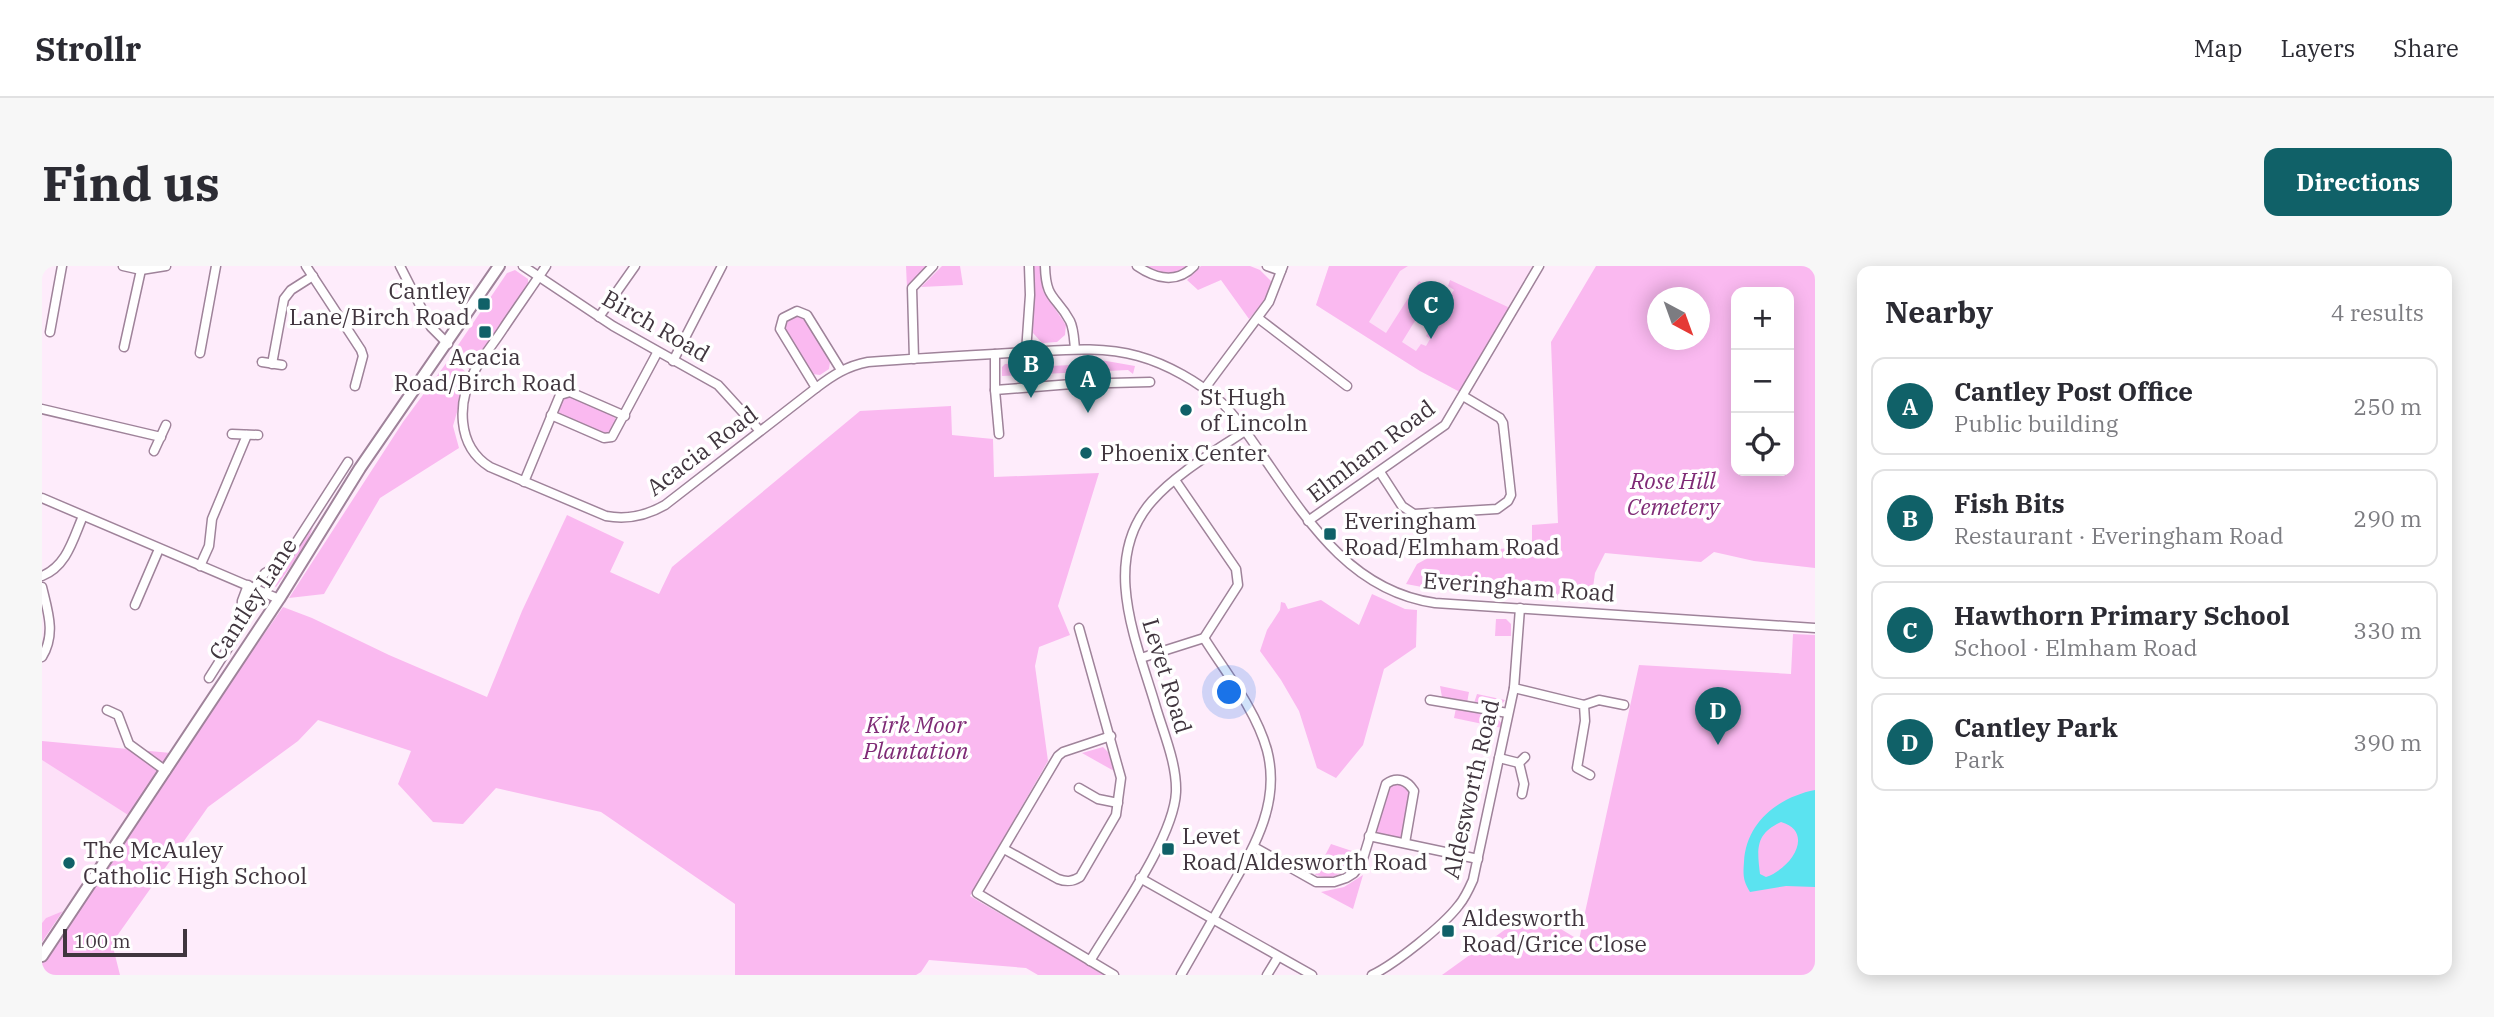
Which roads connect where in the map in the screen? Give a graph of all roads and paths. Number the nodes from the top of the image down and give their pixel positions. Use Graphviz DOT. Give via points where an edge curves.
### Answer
graph roads {
  1 [pos="62,266"];
  2 [pos="123,266"];
  3 [pos="166,266"];
  4 [pos="216,266"];
  5 [pos="306,266"];
  6 [pos="400,266"];
  7 [pos="499,266"];
  8 [pos="523,266"];
  9 [pos="546,266"];
  10 [pos="635,266"];
  11 [pos="722,266"];
  12 [pos="933,266"];
  13 [pos="1029,266"];
  14 [pos="1045,266"];
  15 [pos="1137,266"];
  16 [pos="1194,266"];
  17 [pos="1267,266"];
  18 [pos="1539,266"];
  19 [pos="1282,269"];
  20 [pos="141,270"];
  21 [pos="313,276"];
  22 [pos="539,276"];
  23 [pos="600,317"];
  24 [pos="1258,318"];
  25 [pos="50,332"];
  26 [pos="447,344"];
  27 [pos="124,347"];
  28 [pos="1075,349"];
  29 [pos="1026,352"];
  30 [pos="200,353"];
  31 [pos="657,353"];
  32 [pos="995,354"];
  33 [pos="914,359"];
  34 [pos="673,361"];
  35 [pos="262,362"];
  36 [pos="272,364"];
  37 [pos="282,365"];
  38 [pos="841,370"];
  39 [pos="1150,382"];
  40 [pos="355,386"];
  41 [pos="1347,386"];
  42 [pos="816,388"];
  43 [pos="1205,388"];
  44 [pos="995,390"];
  45 [pos="1463,396"];
  46 [pos="42,409"];
  47 [pos="551,415"];
  48 [pos="625,416"];
  49 [pos="166,425"];
  50 [pos="760,431"];
  51 [pos="1245,431"];
  52 [pos="232,434"];
  53 [pos="999,434"];
  54 [pos="247,435"];
  55 [pos="258,435"];
  56 [pos="161,437"];
  57 [pos="154,451"];
  58 [pos="348,462"];
  59 [pos="1380,472"];
  60 [pos="1175,480"];
  61 [pos="524,482"];
  62 [pos="42,498"];
  63 [pos="83,516"];
  64 [pos="1308,521"];
  65 [pos="159,548"];
  66 [pos="200,566"];
  67 [pos="42,576"];
  68 [pos="42,587"];
  69 [pos="251,587"];
  70 [pos="279,599"];
  71 [pos="135,605"];
  72 [pos="1520,608"];
  73 [pos="1079,628"];
  74 [pos="1815,628"];
  75 [pos="1204,638"];
  76 [pos="42,657"];
  77 [pos="1141,658"];
  78 [pos="209,678"];
  79 [pos="1514,688"];
  80 [pos="1430,700"];
  81 [pos="1584,705"];
  82 [pos="1623,705"];
  83 [pos="107,710"];
  84 [pos="1508,713"];
  85 [pos="1111,736"];
  86 [pos="1499,758"];
  87 [pos="166,771"];
  88 [pos="1590,775"];
  89 [pos="1079,788"];
  90 [pos="1522,794"];
  91 [pos="1118,803"];
  92 [pos="1369,836"];
  93 [pos="1405,843"];
  94 [pos="1254,847"];
  95 [pos="1004,849"];
  96 [pos="1478,859"];
  97 [pos="1140,878"];
  98 [pos="1213,919"];
  99 [pos="42,956"];
  100 [pos="1278,957"];
  101 [pos="1090,961"];
  102 [pos="1170,970"];
  103 [pos="1114,975"];
  104 [pos="1180,975"];
  105 [pos="1267,975"];
  106 [pos="1312,975"];
  107 [pos="1372,975"];
  1 -- 25 [label="street"];
  2 -- 20 [label="street"];
  3 -- 20 [label="street"];
  4 -- 30 [label="street"];
  5 -- 21 [label="street"];
  6 -- 26 [label="street" via="432,327"];
  7 -- 26 [label="main road, Cantley Lane"];
  8 -- 22 [label="street, Birch Road"];
  9 -- 22 [label="street, Acacia Road"];
  10 -- 23 [label="street"];
  11 -- 34 [label="street"];
  12 -- 33 [label="street" via="912,288"];
  13 -- 29 [label="street"];
  14 -- 28 [label="street" via="1049,294 1072,324"];
  15 -- 16 [label="street" via="1166,279 1179,278"];
  17 -- 19 [label="street"];
  18 -- 45 [label="street, Elmham Road"];
  19 -- 24 [label="street"];
  20 -- 27 [label="street"];
  21 -- 36 [label="street" via="290,290 285,299"];
  21 -- 40 [label="street" via="361,350"];
  22 -- 23 [label="street, Birch Road"];
  22 -- 61 [label="street, Acacia Road" via="474,372 462,414 474,454 490,467"];
  23 -- 31 [label="street, Birch Road"];
  24 -- 41 [label="street"];
  24 -- 43 [label="street"];
  26 -- 70 [label="main road, Cantley Lane" via="360,468"];
  28 -- 29 [label="street, Everingham Road"];
  28 -- 43 [label="street, Everingham Road" via="1139,356"];
  29 -- 32 [label="street, Acacia Road"];
  31 -- 34 [label="street, Birch Road"];
  31 -- 48 [label="street"];
  32 -- 33 [label="street, Acacia Road"];
  32 -- 44 [label="street"];
  33 -- 38 [label="street, Acacia Road" via="868,362"];
  34 -- 50 [label="street, Birch Road" via="718,385"];
  35 -- 36 [label="street"];
  36 -- 37 [label="street"];
  38 -- 42 [label="street, Acacia Road"];
  38 -- 42 [label="street" via="807,315 797,310 783,318 780,329"];
  39 -- 44 [label="street"];
  42 -- 50 [label="street, Acacia Road"];
  43 -- 51 [label="street, Everingham Road"];
  44 -- 53 [label="street"];
  45 -- 59 [label="street, Elmham Road" via="1445,425"];
  45 -- 59 [label="street" via="1503,423 1511,495 1502,506 1414,514 1402,506"];
  46 -- 56 [label="street"];
  47 -- 48 [label="street" via="607,438"];
  47 -- 48 [label="street" via="560,396 570,392"];
  47 -- 61 [label="street"];
  49 -- 56 [label="street"];
  50 -- 61 [label="street, Acacia Road" via="665,505 633,517 606,516"];
  51 -- 60 [label="street, Levet Road"];
  51 -- 64 [label="street, Everingham Road"];
  52 -- 54 [label="street"];
  54 -- 55 [label="street"];
  54 -- 66 [label="street" via="212,519 209,546"];
  56 -- 57 [label="street"];
  58 -- 69 [label="street, Cantley Lane" via="284,563"];
  59 -- 64 [label="street, Elmham Road"];
  60 -- 75 [label="street" via="1238,575 1236,589"];
  60 -- 77 [label="street, Levet Road" via="1150,503 1130,541 1125,600"];
  62 -- 63 [label="street"];
  63 -- 65 [label="street"];
  63 -- 67 [label="street" via="62,564"];
  64 -- 72 [label="street, Everingham Road" via="1353,568 1406,596 1435,603"];
  65 -- 66 [label="street"];
  65 -- 71 [label="street"];
  66 -- 69 [label="street"];
  68 -- 76 [label="street" via="51,624 49,645"];
  69 -- 70 [label="street"];
  69 -- 78 [label="street, Cantley Lane" via="242,601 240,629"];
  70 -- 87 [label="main road, Cantley Lane"];
  72 -- 74 [label="street, Everingham Road"];
  72 -- 79 [label="street, Aldesworth Road"];
  73 -- 85 [label="street"];
  75 -- 77 [label="street"];
  75 -- 94 [label="street" via="1249,709 1267,751 1270,793"];
  77 -- 97 [label="street, Levet Road" via="1171,756 1176,791 1169,826"];
  79 -- 81 [label="street"];
  79 -- 84 [label="street, Aldesworth Road"];
  80 -- 84 [label="street"];
  81 -- 82 [label="street" via="1599,700"];
  81 -- 88 [label="street" via="1577,768"];
  83 -- 87 [label="street" via="118,715 129,744"];
  84 -- 86 [label="street, Aldesworth Road"];
  85 -- 91 [label="street" via="1121,778"];
  85 -- 95 [label="street" via="1058,756"];
  86 -- 90 [label="street" via="1522,760"];
  86 -- 96 [label="street, Aldesworth Road"];
  87 -- 99 [label="main road, Cantley Lane"];
  89 -- 91 [label="street"];
  91 -- 95 [label="street" via="1116,815 1074,881 1058,879"];
  92 -- 93 [label="street"];
  92 -- 93 [label="street" via="1386,784 1398,779 1414,792"];
  92 -- 94 [label="street" via="1354,873 1324,883"];
  93 -- 96 [label="street"];
  94 -- 98 [label="street"];
  95 -- 101 [label="street" via="978,895"];
  96 -- 107 [label="street, Aldesworth Road" via="1467,894 1449,917"];
  97 -- 98 [label="street"];
  97 -- 101 [label="street, Levet Road"];
  98 -- 100 [label="street"];
  98 -- 104 [label="street"];
  100 -- 105 [label="street"];
  100 -- 106 [label="street"];
  101 -- 103 [label="street"];
  102 -- 104 [label="street"];
}
